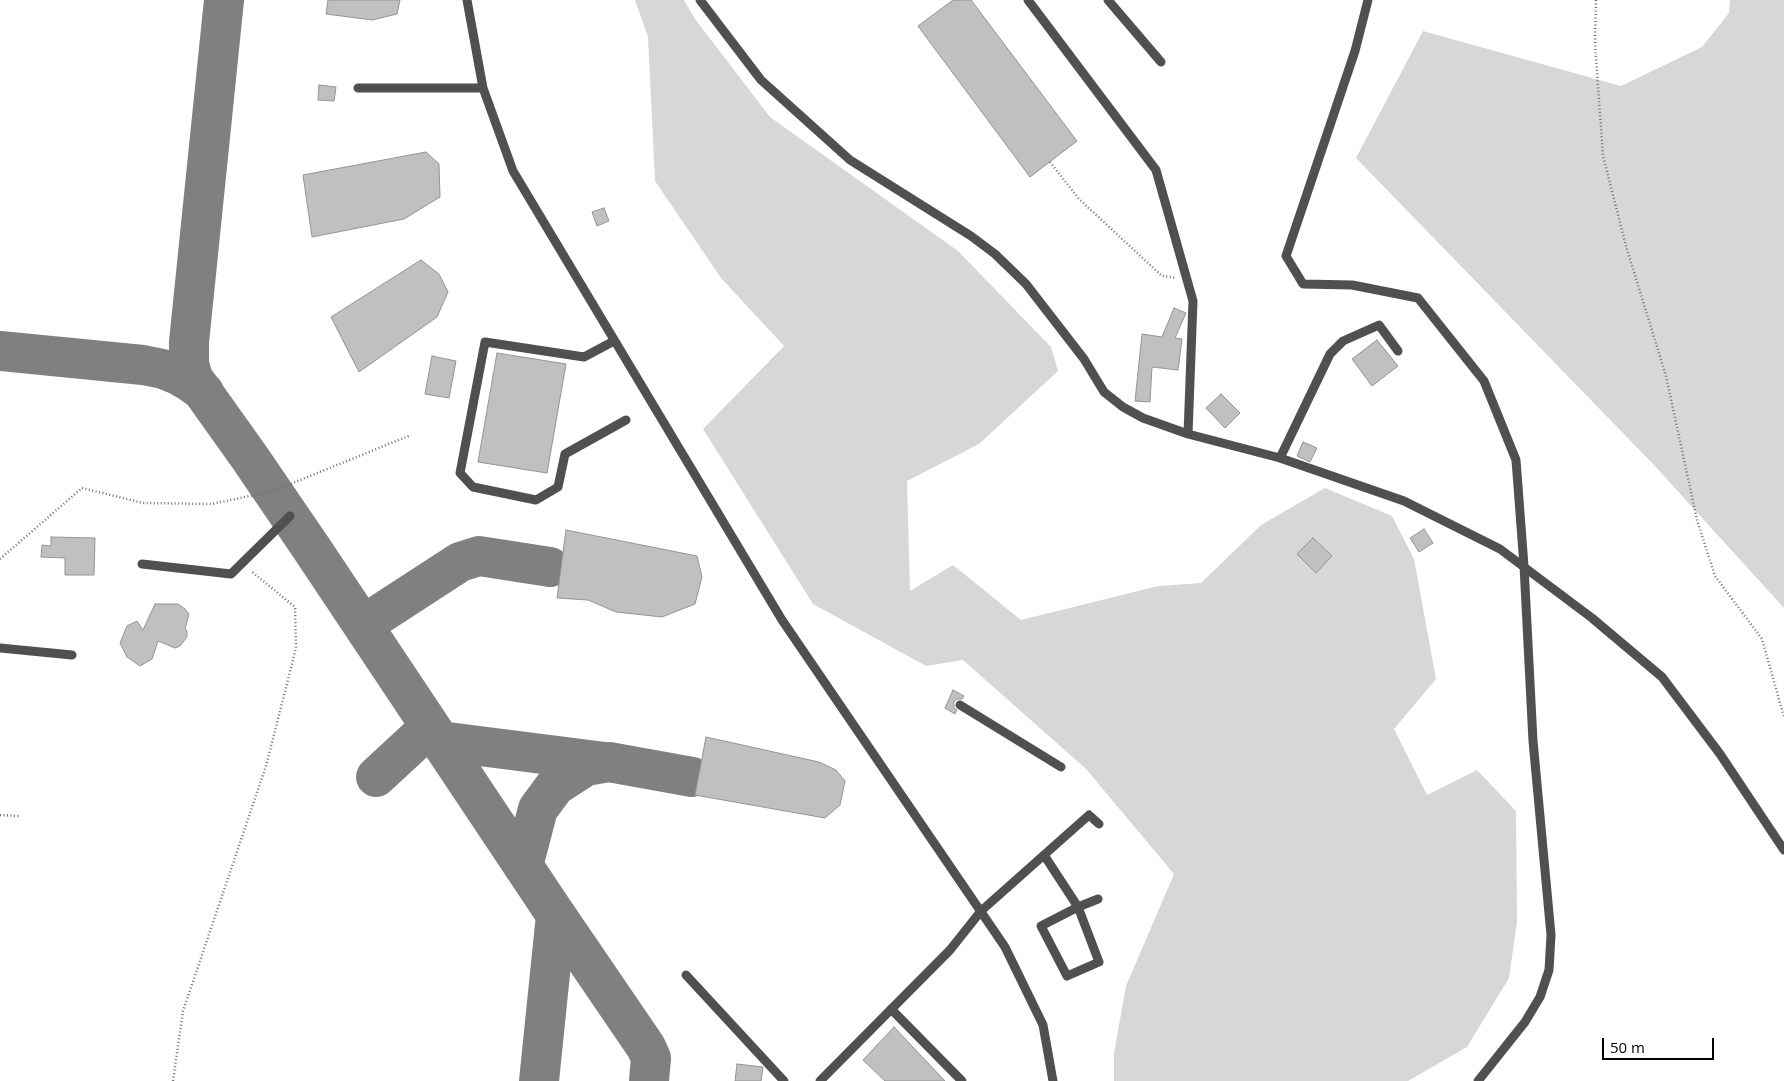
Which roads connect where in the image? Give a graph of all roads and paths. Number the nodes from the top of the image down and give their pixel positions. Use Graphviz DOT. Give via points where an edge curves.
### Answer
graph roads {
  1 [pos="467,0"];
  2 [pos="700,0"];
  3 [pos="1028,0"];
  4 [pos="1108,0"];
  5 [pos="1368,0"];
  6 [pos="1596,0"];
  7 [pos="1161,62"];
  8 [pos="358,88"];
  9 [pos="483,88"];
  10 [pos="1050,162"];
  11 [pos="1187,280"];
  12 [pos="614,341"];
  13 [pos="1398,351"];
  14 [pos="626,420"];
  15 [pos="411,434"];
  16 [pos="1188,434"];
  17 [pos="1280,458"];
  18 [pos="290,516"];
  19 [pos="0,559"];
  20 [pos="242,563"];
  21 [pos="142,564"];
  22 [pos="1524,566"];
  23 [pos="0,648"];
  24 [pos="72,655"];
  25 [pos="960,705"];
  26 [pos="1784,717"];
  27 [pos="1061,767"];
  28 [pos="0,815"];
  29 [pos="20,816"];
  30 [pos="1099,824"];
  31 [pos="1784,850"];
  32 [pos="1044,855"];
  33 [pos="1098,899"];
  34 [pos="1078,907"];
  35 [pos="981,911"];
  36 [pos="686,975"];
  37 [pos="891,1010"];
  38 [pos="173,1081"];
  39 [pos="784,1081"];
  40 [pos="820,1081"];
  41 [pos="962,1081"];
  42 [pos="1053,1081"];
  43 [pos="1478,1081"];
  1 -- 9 [label="lane"];
  2 -- 16 [label="lane" via="761,80 850,160 971,236 1014,272 1084,358 1104,392 1143,418"];
  3 -- 11 [label="lane" via="1156,170"];
  4 -- 7 [label="lane"];
  5 -- 22 [label="lane" via="1355,51 1286,256 1303,284 1352,285 1418,298 1484,381 1516,460"];
  6 -- 26 [label="path" via="1595,43 1603,156 1626,246 1666,376 1697,520 1715,576 1762,639"];
  8 -- 9 [label="lane"];
  9 -- 12 [label="lane" via="513,171"];
  10 -- 11 [label="path" via="1079,199 1162,276"];
  11 -- 16 [label="lane" via="1193,301"];
  12 -- 14 [label="lane" via="584,357 485,342 460,473 473,488 536,500 558,487 565,454"];
  12 -- 35 [label="lane" via="782,620"];
  13 -- 17 [label="lane" via="1379,325 1343,341 1330,354"];
  15 -- 19 [label="path" via="273,491 212,504 142,503 82,488"];
  16 -- 17 [label="lane"];
  17 -- 22 [label="lane" via="1404,501 1500,549"];
  18 -- 20 [label="lane"];
  20 -- 21 [label="lane" via="231,574"];
  20 -- 38 [label="path" via="295,607 296,648 266,766 183,1011"];
  22 -- 31 [label="lane" via="1662,677 1720,754"];
  22 -- 43 [label="lane" via="1533,741 1550,935 1549,970 1540,997 1525,1022"];
  23 -- 24 [label="lane"];
  25 -- 27 [label="lane"];
  28 -- 29 [label="path"];
  30 -- 32 [label="lane" via="1089,815"];
  32 -- 34 [label="lane"];
  32 -- 35 [label="lane"];
  33 -- 34 [label="lane"];
  34 -- 34 [label="lane" via="1099,962 1067,976 1041,926"];
  35 -- 37 [label="lane" via="950,950"];
  35 -- 42 [label="lane" via="1005,947 1043,1025"];
  36 -- 39 [label="lane"];
  37 -- 40 [label="lane"];
  37 -- 41 [label="lane"];
}
